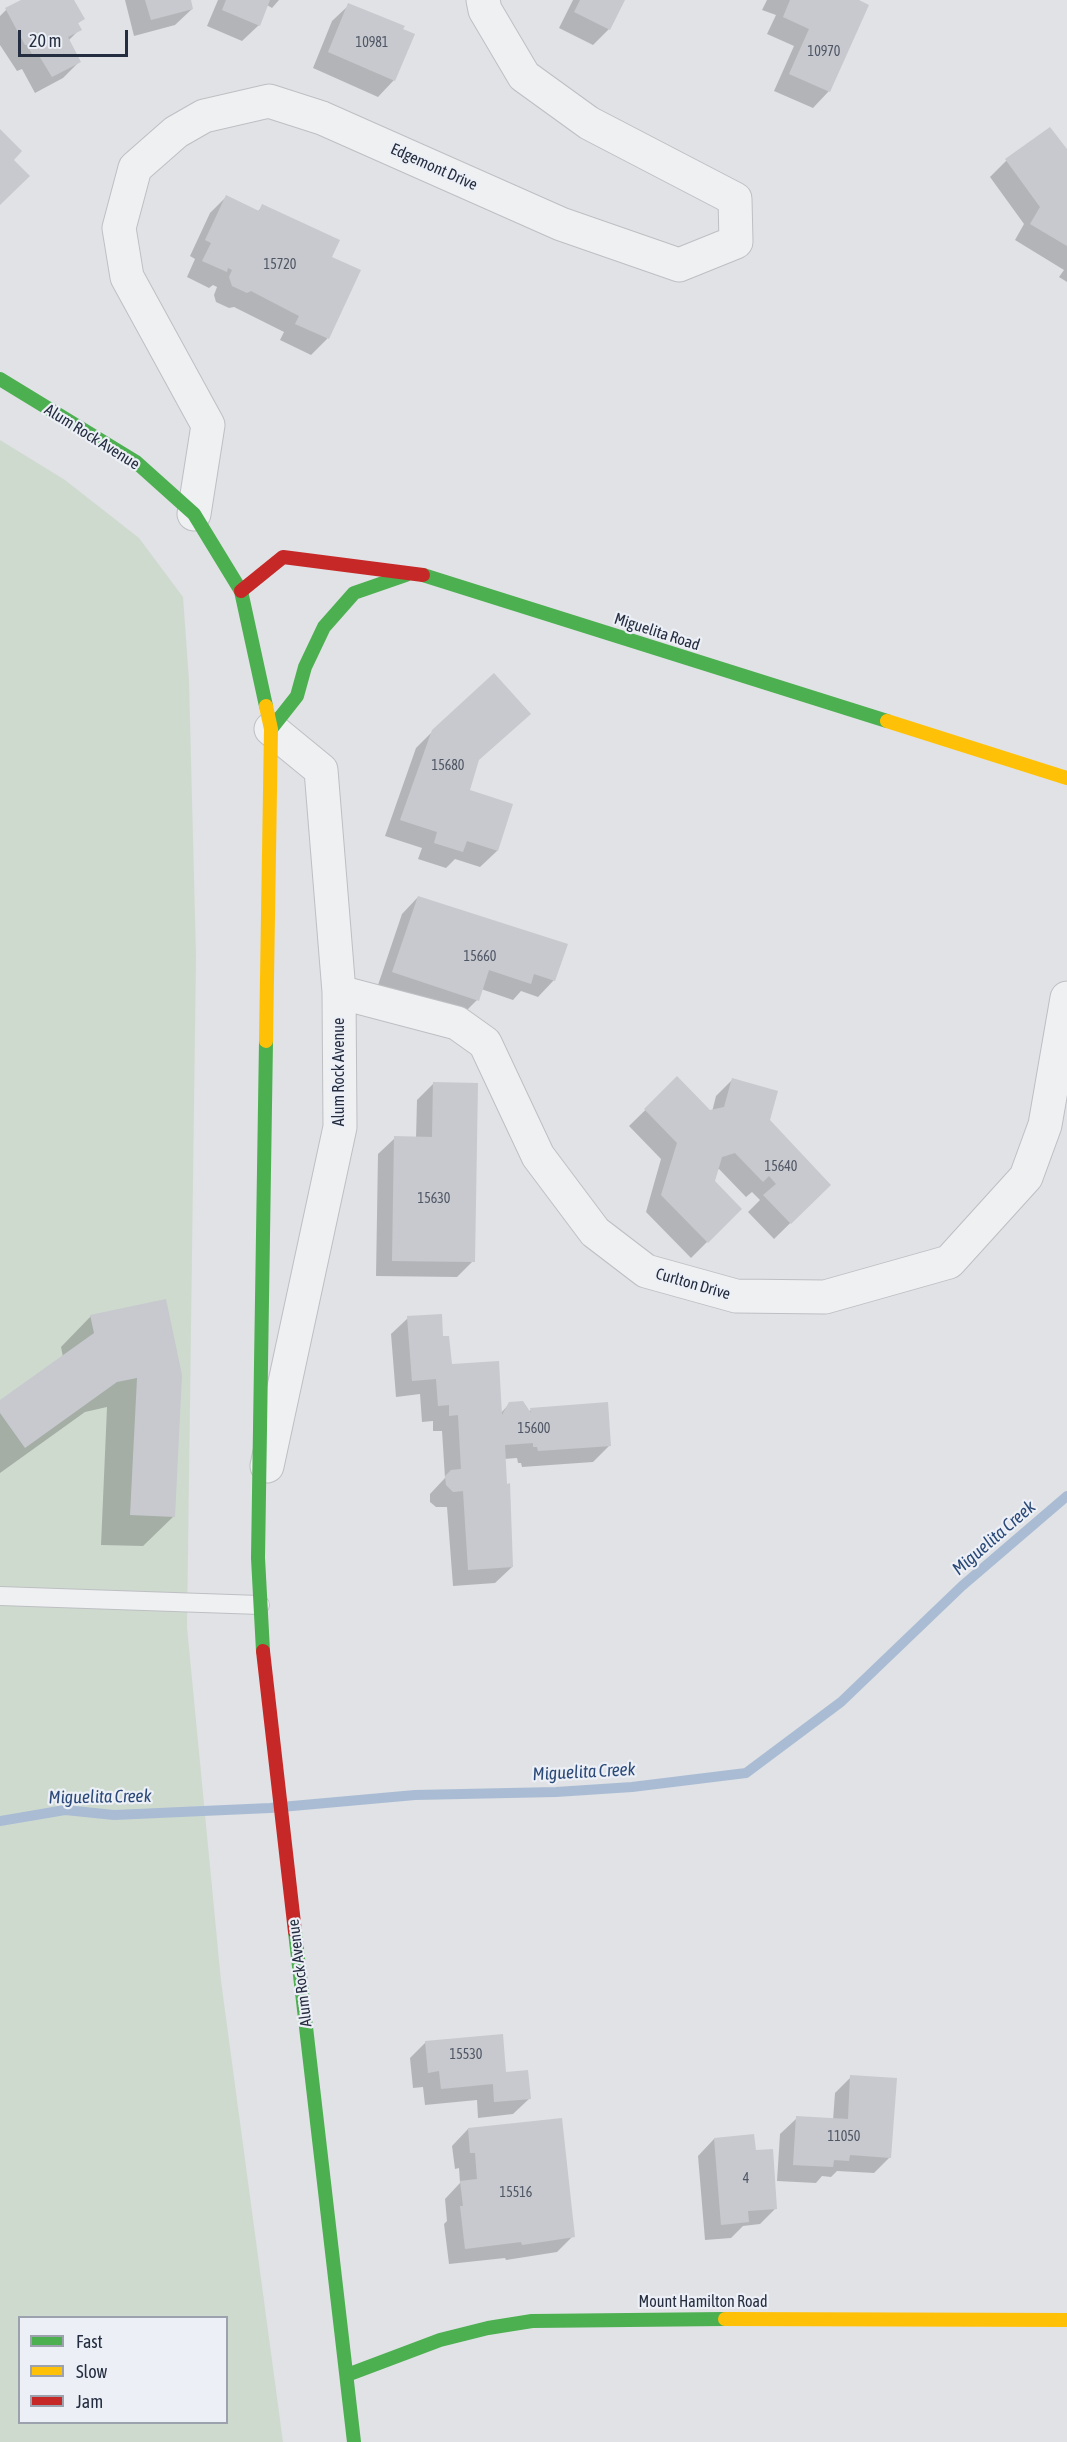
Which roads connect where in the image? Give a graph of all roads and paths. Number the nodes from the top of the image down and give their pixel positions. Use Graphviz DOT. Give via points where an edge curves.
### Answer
graph roads {
  1 [pos="483,0"];
  2 [pos="0,379"];
  3 [pos="194,514"];
  4 [pos="414,572"];
  5 [pos="241,591"];
  6 [pos="271,729"];
  7 [pos="1067,778"];
  8 [pos="339,992"];
  9 [pos="1067,998"];
  10 [pos="259,1503"];
  11 [pos="0,1596"];
  12 [pos="260,1605"];
  13 [pos="1067,2320"];
  14 [pos="347,2375"];
  15 [pos="354,2442"];
  1 -- 3 [label="street, Edgemont Drive" via="524,76 589,123 735,199 736,242 679,265 561,224 322,118 269,101 204,116 176,132 135,168 119,228 127,277 208,425"];
  2 -- 3 [label="street, Alum Rock Avenue" via="136,462"];
  3 -- 5 [label="street, Alum Rock Avenue"];
  4 -- 5 [label="street, Miguelita Road" via="284,557"];
  4 -- 6 [label="street" via="354,593 324,627 305,666 297,696"];
  4 -- 7 [label="street, Miguelita Road"];
  5 -- 6 [label="street, Alum Rock Avenue"];
  6 -- 8 [label="street, Alum Rock Avenue" via="321,770"];
  6 -- 10 [label="street, Alum Rock Avenue"];
  8 -- 9 [label="street, Curlton Drive" via="457,1023 485,1043 538,1156 595,1232 646,1270 736,1296 825,1297 949,1262 1026,1177 1045,1125"];
  8 -- 10 [label="street, Alum Rock Avenue" via="340,1127"];
  10 -- 12 [label="street, Alum Rock Avenue"];
  11 -- 12 [label="lane"];
  12 -- 14 [label="street, Alum Rock Avenue"];
  13 -- 14 [label="street, Mount Hamilton Road" via="532,2321 440,2340"];
  14 -- 15 [label="street, Alum Rock Avenue"];
}
